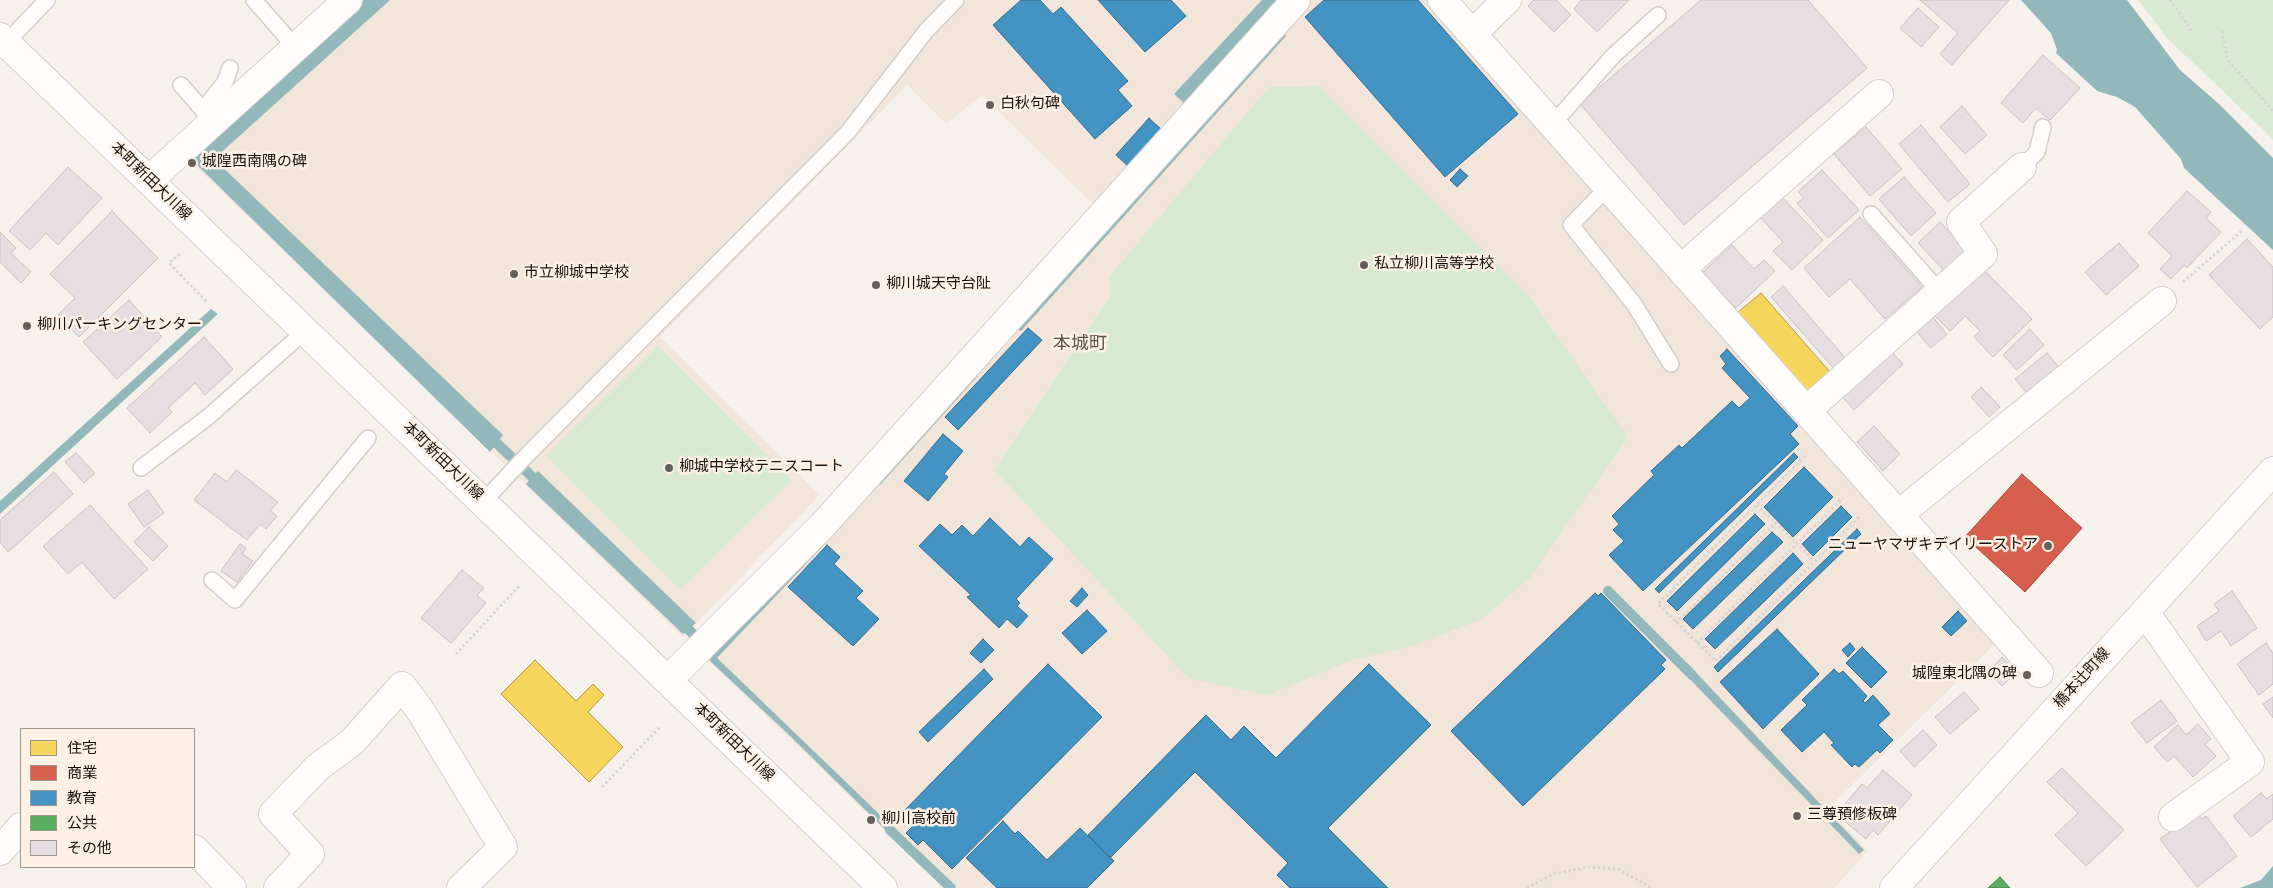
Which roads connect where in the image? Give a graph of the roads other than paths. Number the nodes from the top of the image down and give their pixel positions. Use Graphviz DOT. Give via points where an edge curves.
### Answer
graph roads {
  1 [pos="47,0"];
  2 [pos="254,0"];
  3 [pos="956,0"];
  4 [pos="1296,0"];
  5 [pos="1442,0"];
  6 [pos="1507,0"];
  7 [pos="337,4"];
  8 [pos="1658,15"];
  9 [pos="1472,34"];
  10 [pos="3,40"];
  11 [pos="296,48"];
  12 [pos="230,68"];
  13 [pos="181,85"];
  14 [pos="1879,94"];
  15 [pos="208,116"];
  16 [pos="1552,124"];
  17 [pos="2043,127"];
  18 [pos="2022,167"];
  19 [pos="149,180"];
  20 [pos="1608,187"];
  21 [pos="1871,214"];
  22 [pos="1681,269"];
  23 [pos="1940,292"];
  24 [pos="2162,301"];
  25 [pos="305,331"];
  26 [pos="1671,364"];
  27 [pos="1806,411"];
  28 [pos="368,438"];
  29 [pos="141,468"];
  30 [pos="2273,471"];
  31 [pos="483,502"];
  32 [pos="1898,515"];
  33 [pos="212,580"];
  34 [pos="2145,612"];
  35 [pos="2039,673"];
  36 [pos="668,680"];
  37 [pos="2173,817"];
  38 [pos="195,850"];
  39 [pos="232,888"];
  40 [pos="278,888"];
  41 [pos="461,888"];
  42 [pos="883,888"];
  43 [pos="1894,888"];
  1 -- 10 [label="lane"];
  2 -- 11 [label="lane"];
  3 -- 31 [label="lane" via="926,31 848,132"];
  4 -- 36 [label="street" via="822,526"];
  5 -- 9 [label="street"];
  6 -- 9 [label="street"];
  7 -- 11 [label="street"];
  8 -- 16 [label="lane" via="1613,56"];
  9 -- 16 [label="street"];
  10 -- 19 [label="street, 本町新田大川線"];
  11 -- 15 [label="street"];
  12 -- 15 [label="lane"];
  13 -- 15 [label="lane"];
  14 -- 22 [label="street"];
  15 -- 19 [label="street"];
  16 -- 20 [label="street"];
  17 -- 18 [label="lane" via="2037,152"];
  18 -- 23 [label="street" via="1961,222 1983,254"];
  19 -- 25 [label="street, 本町新田大川線"];
  20 -- 22 [label="street"];
  20 -- 26 [label="lane" via="1571,225 1634,304"];
  21 -- 23 [label="lane"];
  22 -- 27 [label="street"];
  23 -- 27 [label="street"];
  24 -- 32 [label="street"];
  25 -- 29 [label="lane" via="208,417"];
  25 -- 31 [label="street, 本町新田大川線"];
  27 -- 32 [label="street"];
  28 -- 33 [label="lane" via="235,600"];
  30 -- 34 [label="street, 橋本辻町線"];
  31 -- 36 [label="street, 本町新田大川線"];
  32 -- 35 [label="street"];
  34 -- 37 [label="street" via="2250,762"];
  34 -- 43 [label="street, 橋本辻町線"];
  36 -- 42 [label="street, 本町新田大川線"];
  38 -- 39 [label="street"];
  40 -- 41 [label="street" via="310,854 273,814 318,767 352,742 402,686 420,710 503,848"];
}
